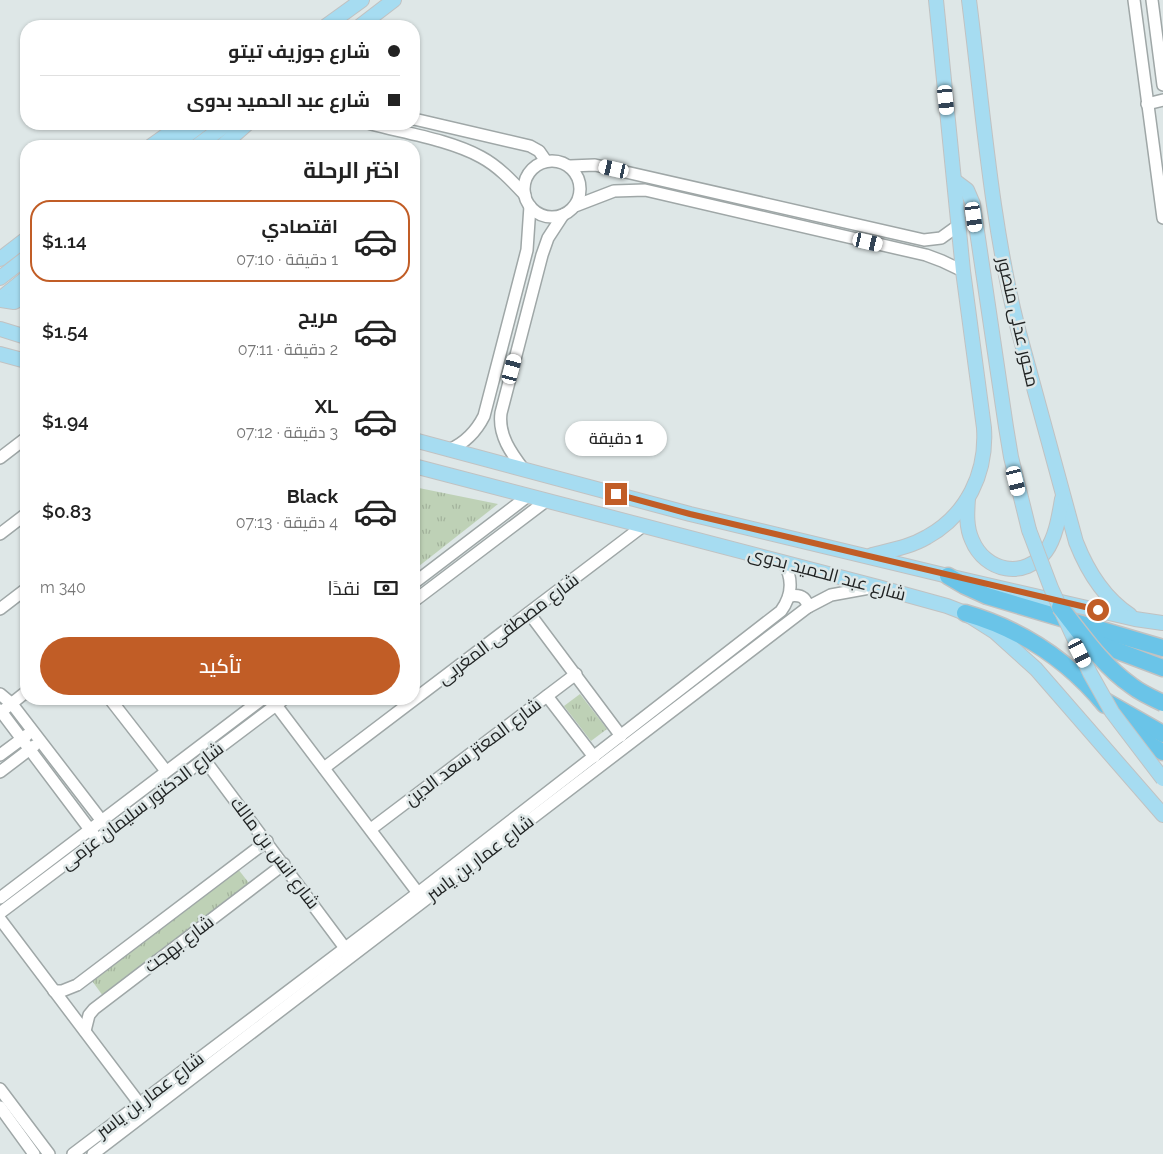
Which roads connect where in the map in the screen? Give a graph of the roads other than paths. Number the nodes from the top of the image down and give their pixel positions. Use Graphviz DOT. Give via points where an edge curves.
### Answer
graph roads {
  1 [pos="362,0"];
  2 [pos="394,0"];
  3 [pos="936,0"];
  4 [pos="969,0"];
  5 [pos="1134,0"];
  6 [pos="1152,0"];
  7 [pos="334,20"];
  8 [pos="368,20"];
  9 [pos="1163,85"];
  10 [pos="1163,100"];
  11 [pos="1147,104"];
  12 [pos="420,120"];
  13 [pos="174,130"];
  14 [pos="194,130"];
  15 [pos="219,130"];
  16 [pos="240,130"];
  17 [pos="393,130"];
  18 [pos="159,140"];
  19 [pos="181,140"];
  20 [pos="206,140"];
  21 [pos="229,140"];
  22 [pos="546,161"];
  23 [pos="570,166"];
  24 [pos="955,181"];
  25 [pos="525,195"];
  26 [pos="1162,199"];
  27 [pos="530,206"];
  28 [pos="575,206"];
  29 [pos="563,215"];
  30 [pos="1163,218"];
  31 [pos="959,225"];
  32 [pos="936,240"];
  33 [pos="20,244"];
  34 [pos="934,258"];
  35 [pos="0,259"];
  36 [pos="20,263"];
  37 [pos="963,271"];
  38 [pos="0,278"];
  39 [pos="20,283"];
  40 [pos="20,299"];
  41 [pos="0,300"];
  42 [pos="0,330"];
  43 [pos="20,335"];
  44 [pos="3,356"];
  45 [pos="20,360"];
  46 [pos="480,424"];
  47 [pos="501,429"];
  48 [pos="420,442"];
  49 [pos="20,443"];
  50 [pos="449,450"];
  51 [pos="0,458"];
  52 [pos="420,468"];
  53 [pos="524,470"];
  54 [pos="1063,495"];
  55 [pos="528,496"];
  56 [pos="968,498"];
  57 [pos="546,501"];
  58 [pos="20,519"];
  59 [pos="643,526"];
  60 [pos="0,534"];
  61 [pos="869,556"];
  62 [pos="784,563"];
  63 [pos="948,576"];
  64 [pos="420,578"];
  65 [pos="878,586"];
  66 [pos="20,594"];
  67 [pos="420,596"];
  68 [pos="790,596"];
  69 [pos="1014,604"];
  70 [pos="808,607"];
  71 [pos="1060,608"];
  72 [pos="0,609"];
  73 [pos="529,613"];
  74 [pos="965,613"];
  75 [pos="1135,619"];
  76 [pos="1163,623"];
  77 [pos="1163,648"];
  78 [pos="1163,668"];
  79 [pos="576,674"];
  80 [pos="0,694"];
  81 [pos="420,695"];
  82 [pos="546,696"];
  83 [pos="1098,696"];
  84 [pos="20,697"];
  85 [pos="1163,703"];
  86 [pos="12,704"];
  87 [pos="118,705"];
  88 [pos="254,705"];
  89 [pos="276,705"];
  90 [pos="282,705"];
  91 [pos="407,705"];
  92 [pos="0,711"];
  93 [pos="32,731"];
  94 [pos="1163,734"];
  95 [pos="621,736"];
  96 [pos="20,739"];
  97 [pos="40,741"];
  98 [pos="29,750"];
  99 [pos="1163,752"];
  100 [pos="0,755"];
  101 [pos="594,758"];
  102 [pos="204,759"];
  103 [pos="324,768"];
  104 [pos="166,771"];
  105 [pos="0,772"];
  106 [pos="1163,779"];
  107 [pos="1163,815"];
  108 [pos="101,821"];
  109 [pos="371,829"];
  110 [pos="90,830"];
  111 [pos="109,831"];
  112 [pos="98,840"];
  113 [pos="266,842"];
  114 [pos="284,864"];
  115 [pos="418,893"];
  116 [pos="0,898"];
  117 [pos="0,913"];
  118 [pos="0,919"];
  119 [pos="345,948"];
  120 [pos="54,991"];
  121 [pos="85,1031"];
  122 [pos="0,1089"];
  123 [pos="139,1103"];
  124 [pos="0,1107"];
  125 [pos="34,1154"];
  126 [pos="49,1154"];
  127 [pos="73,1154"];
  128 [pos="93,1154"];
  1 -- 7 [label="main road"];
  2 -- 8 [label="main road"];
  3 -- 24 [label="main road"];
  4 -- 54 [label="main road, محور عدلى منصور" via="994,207 1008,286"];
  5 -- 11 [label="street"];
  6 -- 9 [label="street"];
  10 -- 11 [label="street"];
  11 -- 26 [label="street"];
  12 -- 22 [label="street" via="530,146"];
  13 -- 18 [label="main road"];
  14 -- 19 [label="main road"];
  15 -- 20 [label="main road"];
  16 -- 21 [label="main road"];
  17 -- 25 [label="street" via="475,154 493,164"];
  22 -- 23 [label="street" via="559,161"];
  22 -- 25 [label="street" via="535,166 527,176"];
  23 -- 28 [label="street" via="578,176 581,188"];
  23 -- 32 [label="street" via="595,165 919,239"];
  24 -- 31 [label="main road"];
  24 -- 71 [label="main road, bridge" via="967,190 973,204 1011,457 1029,530"];
  25 -- 27 [label="street"];
  26 -- 30 [label="street"];
  27 -- 29 [label="street" via="545,216"];
  27 -- 46 [label="street" via="527,250"];
  28 -- 29 [label="street"];
  28 -- 34 [label="street" via="614,191 645,190"];
  29 -- 47 [label="street" via="552,230 542,255 502,407"];
  31 -- 32 [label="street"];
  31 -- 37 [label="main road"];
  32 -- 34 [label="street" via="938,251"];
  33 -- 35 [label="main road"];
  34 -- 37 [label="street"];
  36 -- 38 [label="main road"];
  37 -- 56 [label="main road" via="985,439 980,472"];
  39 -- 41 [label="main road"];
  40 -- 41 [label="main road" via="14,302"];
  42 -- 43 [label="main road"];
  44 -- 45 [label="main road"];
  46 -- 47 [label="street" via="490,429"];
  46 -- 50 [label="street" via="470,436"];
  47 -- 53 [label="street"];
  48 -- 50 [label="main road, شارع عبد الحميد بدوى"];
  49 -- 51 [label="street"];
  50 -- 53 [label="main road, شارع عبد الحميد بدوى"];
  52 -- 55 [label="main road, شارع عبد الحميد بدوى"];
  53 -- 61 [label="main road, شارع عبد الحميد بدوى" via="690,514"];
  54 -- 56 [label="main road" via="1047,550 1029,565 1014,568 994,565 976,548 967,523"];
  54 -- 75 [label="main road, محور عدلى منصور" via="1076,542 1087,566 1111,599"];
  55 -- 57 [label="main road, شارع عبد الحميد بدوى"];
  55 -- 64 [label="street"];
  56 -- 61 [label="main road" via="948,522 926,538"];
  57 -- 59 [label="main road, شارع عبد الحميد بدوى"];
  57 -- 67 [label="street"];
  58 -- 60 [label="street"];
  59 -- 62 [label="main road, شارع عبد الحميد بدوى"];
  59 -- 73 [label="street, شارع مصطفى المغربى"];
  61 -- 63 [label="main road, شارع عبد الحميد بدوى"];
  62 -- 65 [label="main road, شارع عبد الحميد بدوى"];
  62 -- 68 [label="street" via="790,579"];
  63 -- 69 [label="highway" via="976,591"];
  63 -- 75 [label="main road, شارع عبد الحميد بدوى"];
  65 -- 70 [label="street, شارع عمار بن ياسر" via="831,595"];
  65 -- 74 [label="main road, شارع عبد الحميد بدوى"];
  66 -- 72 [label="street"];
  68 -- 70 [label="street" via="802,596"];
  68 -- 95 [label="street, شارع عمار بن ياسر" via="781,611"];
  69 -- 77 [label="highway"];
  69 -- 78 [label="highway" via="1043,621"];
  70 -- 128 [label="street, شارع عمار بن ياسر"];
  71 -- 85 [label="highway, bridge" via="1098,655 1122,678"];
  71 -- 106 [label="main road, bridge" via="1083,660 1112,712"];
  73 -- 79 [label="street"];
  73 -- 81 [label="street, شارع مصطفى المغربى"];
  74 -- 83 [label="highway" via="1001,625 1045,649"];
  74 -- 107 [label="main road, شارع عبد الحميد بدوى" via="995,632 1026,659"];
  75 -- 76 [label="main road, شارع عبد الحميد بدوى"];
  79 -- 82 [label="street, شارع المعتز سعد الدين"];
  79 -- 95 [label="street"];
  80 -- 86 [label="street"];
  82 -- 101 [label="street"];
  82 -- 109 [label="street, شارع المعتز سعد الدين"];
  83 -- 94 [label="highway"];
  83 -- 99 [label="highway" via="1113,715"];
  84 -- 86 [label="street"];
  86 -- 92 [label="street"];
  86 -- 93 [label="street"];
  87 -- 104 [label="street"];
  88 -- 104 [label="street, شارع الدكتور سليمان عزمى"];
  89 -- 102 [label="street, شارع الدكتور سليمان عزمى"];
  90 -- 103 [label="street"];
  91 -- 103 [label="street, شارع مصطفى المغربى"];
  92 -- 96 [label="street"];
  93 -- 96 [label="street"];
  93 -- 97 [label="street"];
  95 -- 101 [label="street, شارع عمار بن ياسر"];
  96 -- 98 [label="street"];
  96 -- 100 [label="street"];
  97 -- 98 [label="street"];
  97 -- 108 [label="street"];
  98 -- 105 [label="street"];
  98 -- 110 [label="street"];
  101 -- 115 [label="street, شارع عمار بن ياسر"];
  102 -- 111 [label="street, شارع الدكتور سليمان عزمى"];
  102 -- 113 [label="street, شارع انس بن مالك"];
  103 -- 109 [label="street"];
  104 -- 108 [label="street, شارع الدكتور سليمان عزمى"];
  108 -- 110 [label="street, شارع الدكتور سليمان عزمى"];
  108 -- 111 [label="street"];
  109 -- 115 [label="street"];
  110 -- 112 [label="street"];
  110 -- 116 [label="street, شارع الدكتور سليمان عزمى"];
  111 -- 112 [label="street, شارع الدكتور سليمان عزمى"];
  112 -- 117 [label="street, شارع الدكتور سليمان عزمى"];
  113 -- 114 [label="street, شارع انس بن مالك"];
  113 -- 120 [label="street, شارع بهجت" via="77,986"];
  114 -- 119 [label="street, شارع انس بن مالك"];
  114 -- 121 [label="street, شارع بهجت" via="94,1009"];
  115 -- 119 [label="street, شارع عمار بن ياسر"];
  118 -- 120 [label="street"];
  119 -- 123 [label="street, شارع عمار بن ياسر"];
  120 -- 121 [label="street"];
  121 -- 123 [label="street"];
  122 -- 126 [label="street"];
  123 -- 127 [label="street, شارع عمار بن ياسر"];
  124 -- 125 [label="street"];
}
